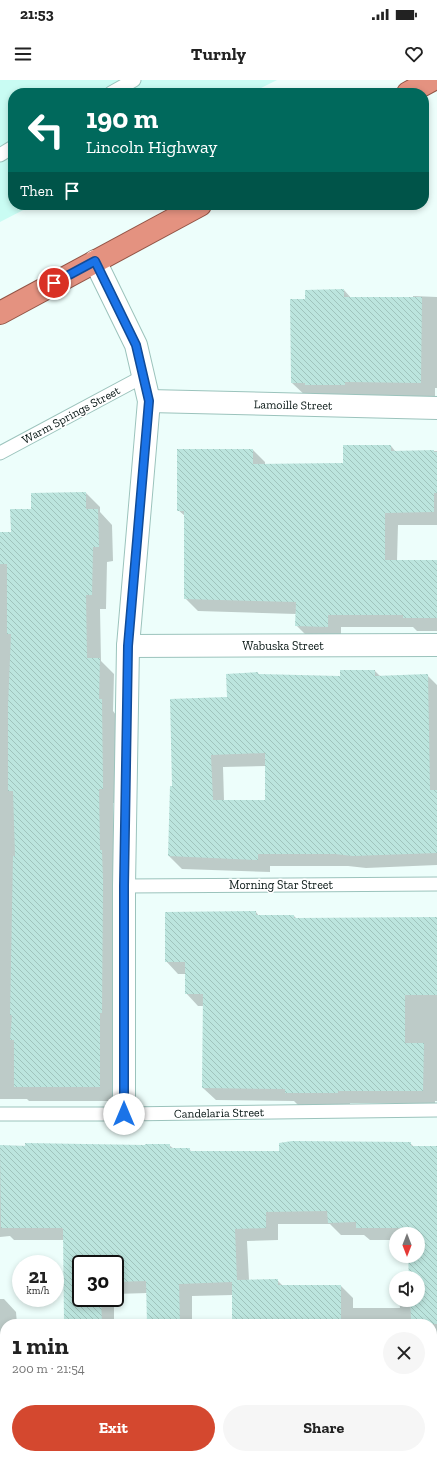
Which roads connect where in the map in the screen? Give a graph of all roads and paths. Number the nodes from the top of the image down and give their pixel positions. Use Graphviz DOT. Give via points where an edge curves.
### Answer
graph roads {
  1 [pos="134,80"];
  2 [pos="432,80"];
  3 [pos="119,88"];
  4 [pos="417,88"];
  5 [pos="191,210"];
  6 [pos="95,261"];
  7 [pos="0,313"];
  8 [pos="142,377"];
  9 [pos="149,401"];
  10 [pos="437,408"];
  11 [pos="0,453"];
  12 [pos="437,645"];
  13 [pos="128,646"];
  14 [pos="437,884"];
  15 [pos="124,886"];
  16 [pos="437,1110"];
  17 [pos="0,1114"];
  18 [pos="124,1114"];
  1 -- 3 [label="lane"];
  2 -- 4 [label="highway"];
  5 -- 6 [label="highway"];
  6 -- 7 [label="highway"];
  6 -- 8 [label="street" via="136,345"];
  8 -- 9 [label="street"];
  8 -- 11 [label="lane, Warm Springs Street"];
  9 -- 10 [label="street, Lamoille Street"];
  9 -- 13 [label="street"];
  12 -- 13 [label="street, Wabuska Street"];
  13 -- 15 [label="street"];
  14 -- 15 [label="lane, Morning Star Street"];
  15 -- 18 [label="street"];
  16 -- 18 [label="lane, Candelaria Street"];
  17 -- 18 [label="lane, Candelaria Street"];
}
